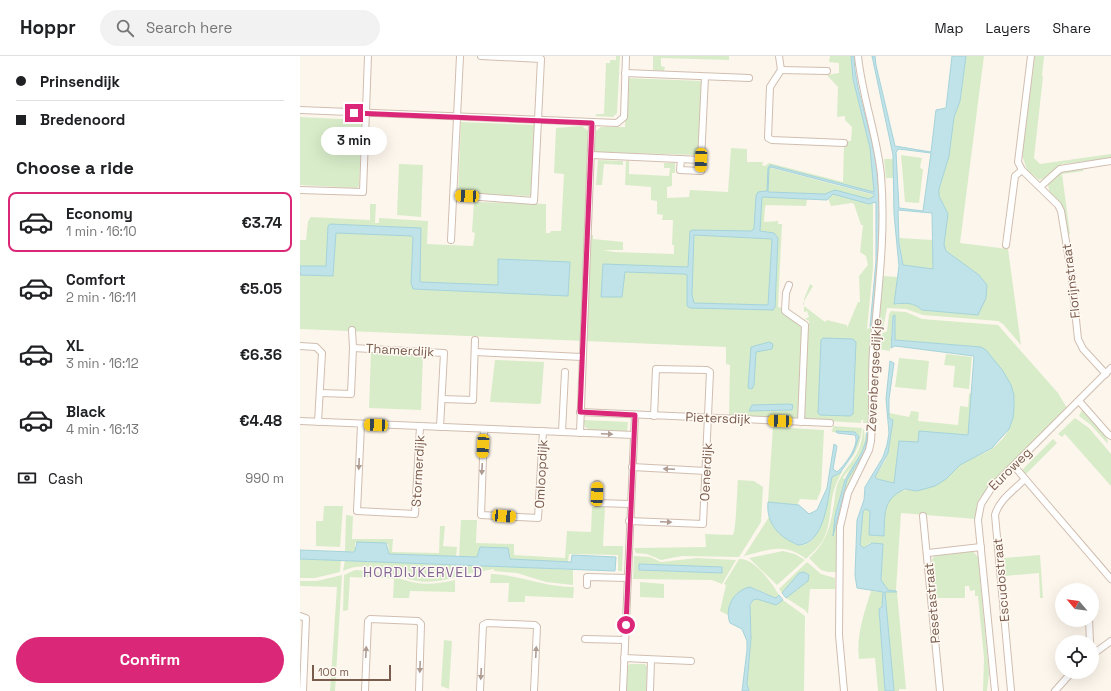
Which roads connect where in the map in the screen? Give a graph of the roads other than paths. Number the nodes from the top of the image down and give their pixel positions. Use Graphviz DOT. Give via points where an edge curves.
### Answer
graph roads {
  1 [pos="368,56"];
  2 [pos="460,56"];
  3 [pos="481,56"];
  4 [pos="626,56"];
  5 [pos="779,56"];
  6 [pos="858,56"];
  7 [pos="1031,56"];
  8 [pos="781,70"];
  9 [pos="827,71"];
  10 [pos="625,73"];
  11 [pos="705,77"];
  12 [pos="749,78"];
  13 [pos="300,110"];
  14 [pos="367,114"];
  15 [pos="457,117"];
  16 [pos="538,120"];
  17 [pos="592,123"];
  18 [pos="844,143"];
  19 [pos="590,155"];
  20 [pos="681,159"];
  21 [pos="701,160"];
  22 [pos="1111,161"];
  23 [pos="1022,170"];
  24 [pos="1040,187"];
  25 [pos="300,190"];
  26 [pos="454,195"];
  27 [pos="452,240"];
  28 [pos="1006,245"];
  29 [pos="789,284"];
  30 [pos="352,330"];
  31 [pos="475,340"];
  32 [pos="300,346"];
  33 [pos="353,348"];
  34 [pos="475,352"];
  35 [pos="582,357"];
  36 [pos="1111,368"];
  37 [pos="565,372"];
  38 [pos="1106,374"];
  39 [pos="320,393"];
  40 [pos="442,399"];
  41 [pos="1079,401"];
  42 [pos="580,412"];
  43 [pos="635,415"];
  44 [pos="654,416"];
  45 [pos="708,418"];
  46 [pos="300,421"];
  47 [pos="318,422"];
  48 [pos="801,422"];
  49 [pos="830,423"];
  50 [pos="361,425"];
  51 [pos="420,427"];
  52 [pos="440,427"];
  53 [pos="484,430"];
  54 [pos="543,432"];
  55 [pos="562,432"];
  56 [pos="580,433"];
  57 [pos="634,435"];
  58 [pos="1111,436"];
  59 [pos="1014,466"];
  60 [pos="632,467"];
  61 [pos="706,471"];
  62 [pos="1025,479"];
  63 [pos="597,484"];
  64 [pos="630,504"];
  65 [pos="923,516"];
  66 [pos="630,521"];
  67 [pos="981,547"];
  68 [pos="928,553"];
  69 [pos="627,578"];
  70 [pos="1111,579"];
  71 [pos="587,586"];
  72 [pos="300,616"];
  73 [pos="585,639"];
  74 [pos="625,640"];
  75 [pos="1111,642"];
  76 [pos="1099,650"];
  77 [pos="624,658"];
  78 [pos="651,660"];
  79 [pos="691,661"];
  80 [pos="993,672"];
  81 [pos="1066,679"];
  82 [pos="303,691"];
  83 [pos="364,691"];
  84 [pos="419,691"];
  85 [pos="480,691"];
  86 [pos="534,691"];
  87 [pos="623,691"];
  88 [pos="650,691"];
  89 [pos="844,691"];
  90 [pos="940,691"];
  91 [pos="991,691"];
  92 [pos="995,691"];
  93 [pos="1011,691"];
  94 [pos="1055,691"];
  1 -- 14 [label="street"];
  2 -- 15 [label="street"];
  3 -- 16 [label="street" via="541,59"];
  4 -- 10 [label="street"];
  5 -- 8 [label="street"];
  6 -- 89 [label="street, Zevenbergsedijkje" via="879,155 882,258 873,358 871,441 848,493 840,527 839,635"];
  7 -- 23 [label="street" via="1018,153 1018,162"];
  8 -- 9 [label="street"];
  8 -- 18 [label="street" via="770,86 768,138"];
  10 -- 11 [label="street"];
  10 -- 17 [label="street" via="624,118 618,123"];
  11 -- 12 [label="street"];
  11 -- 21 [label="street"];
  13 -- 14 [label="street"];
  14 -- 15 [label="street"];
  14 -- 25 [label="street" via="363,192"];
  15 -- 16 [label="street"];
  15 -- 26 [label="street"];
  16 -- 17 [label="street"];
  16 -- 26 [label="street" via="534,200"];
  17 -- 19 [label="street"];
  19 -- 20 [label="street"];
  19 -- 35 [label="street"];
  20 -- 21 [label="street"];
  20 -- 21 [label="street" via="680,170 701,172"];
  22 -- 24 [label="street" via="1060,169"];
  23 -- 24 [label="street, Florijnstraat"];
  23 -- 28 [label="street" via="1015,176"];
  24 -- 38 [label="street, Florijnstraat" via="1058,205 1063,216 1078,339 1083,349"];
  26 -- 27 [label="street"];
  29 -- 48 [label="street" via="785,311 806,325"];
  30 -- 33 [label="street, Thamerdijk"];
  31 -- 34 [label="street"];
  32 -- 39 [label="street" via="316,347 322,353"];
  33 -- 39 [label="street, Thamerdijk" via="351,394"];
  33 -- 40 [label="street, Thamerdijk" via="444,352"];
  34 -- 35 [label="street"];
  34 -- 40 [label="street" via="473,400"];
  35 -- 42 [label="street"];
  36 -- 38 [label="street, Euroweg"];
  37 -- 55 [label="street"];
  38 -- 41 [label="street, Euroweg"];
  39 -- 47 [label="street"];
  40 -- 52 [label="street, Thamerdijk"];
  41 -- 58 [label="street"];
  41 -- 59 [label="street, Euroweg"];
  42 -- 43 [label="street, Pietersdijk"];
  42 -- 56 [label="street"];
  43 -- 44 [label="street, Pietersdijk"];
  43 -- 57 [label="street"];
  44 -- 45 [label="street, Pietersdijk"];
  44 -- 45 [label="street, Oenerdijk" via="656,368 710,372"];
  45 -- 48 [label="street, Pietersdijk"];
  45 -- 61 [label="street, Oenerdijk"];
  46 -- 47 [label="street"];
  47 -- 50 [label="street"];
  48 -- 49 [label="street, Pietersdijk"];
  50 -- 51 [label="street"];
  50 -- 51 [label="street, Stormerdijk, one-way" via="357,511 415,514"];
  51 -- 52 [label="street"];
  52 -- 53 [label="street"];
  53 -- 54 [label="street"];
  53 -- 54 [label="street, Omloopdijk, one-way" via="481,515 531,518 538,518"];
  54 -- 55 [label="street"];
  55 -- 56 [label="street"];
  56 -- 57 [label="street, one-way"];
  57 -- 60 [label="street"];
  59 -- 62 [label="street"];
  59 -- 67 [label="street, Euroweg" via="987,492 981,504 978,514"];
  61 -- 60 [label="street, one-way"];
  60 -- 64 [label="street"];
  66 -- 61 [label="street, Oenerdijk, one-way" via="703,524"];
  62 -- 70 [label="street"];
  62 -- 93 [label="street, Escudostraat" via="1000,504 995,515"];
  63 -- 64 [label="street" via="596,503"];
  64 -- 66 [label="street"];
  65 -- 68 [label="street, Pesetastraat"];
  66 -- 69 [label="street"];
  67 -- 68 [label="street"];
  67 -- 80 [label="street, Euroweg"];
  68 -- 90 [label="street, Pesetastraat"];
  69 -- 71 [label="street" via="587,577"];
  69 -- 74 [label="street"];
  72 -- 82 [label="street" via="306,618"];
  73 -- 74 [label="street"];
  74 -- 77 [label="street"];
  75 -- 76 [label="street"];
  77 -- 78 [label="street"];
  77 -- 87 [label="street"];
  78 -- 79 [label="street"];
  78 -- 88 [label="street"];
  80 -- 91 [label="street, Euroweg"];
  80 -- 92 [label="street, Euroweg"];
  81 -- 94 [label="street"];
  83 -- 84 [label="street, one-way" via="370,619 418,621 421,624"];
  86 -- 85 [label="street, one-way" via="537,627 487,623 483,625"];
}
